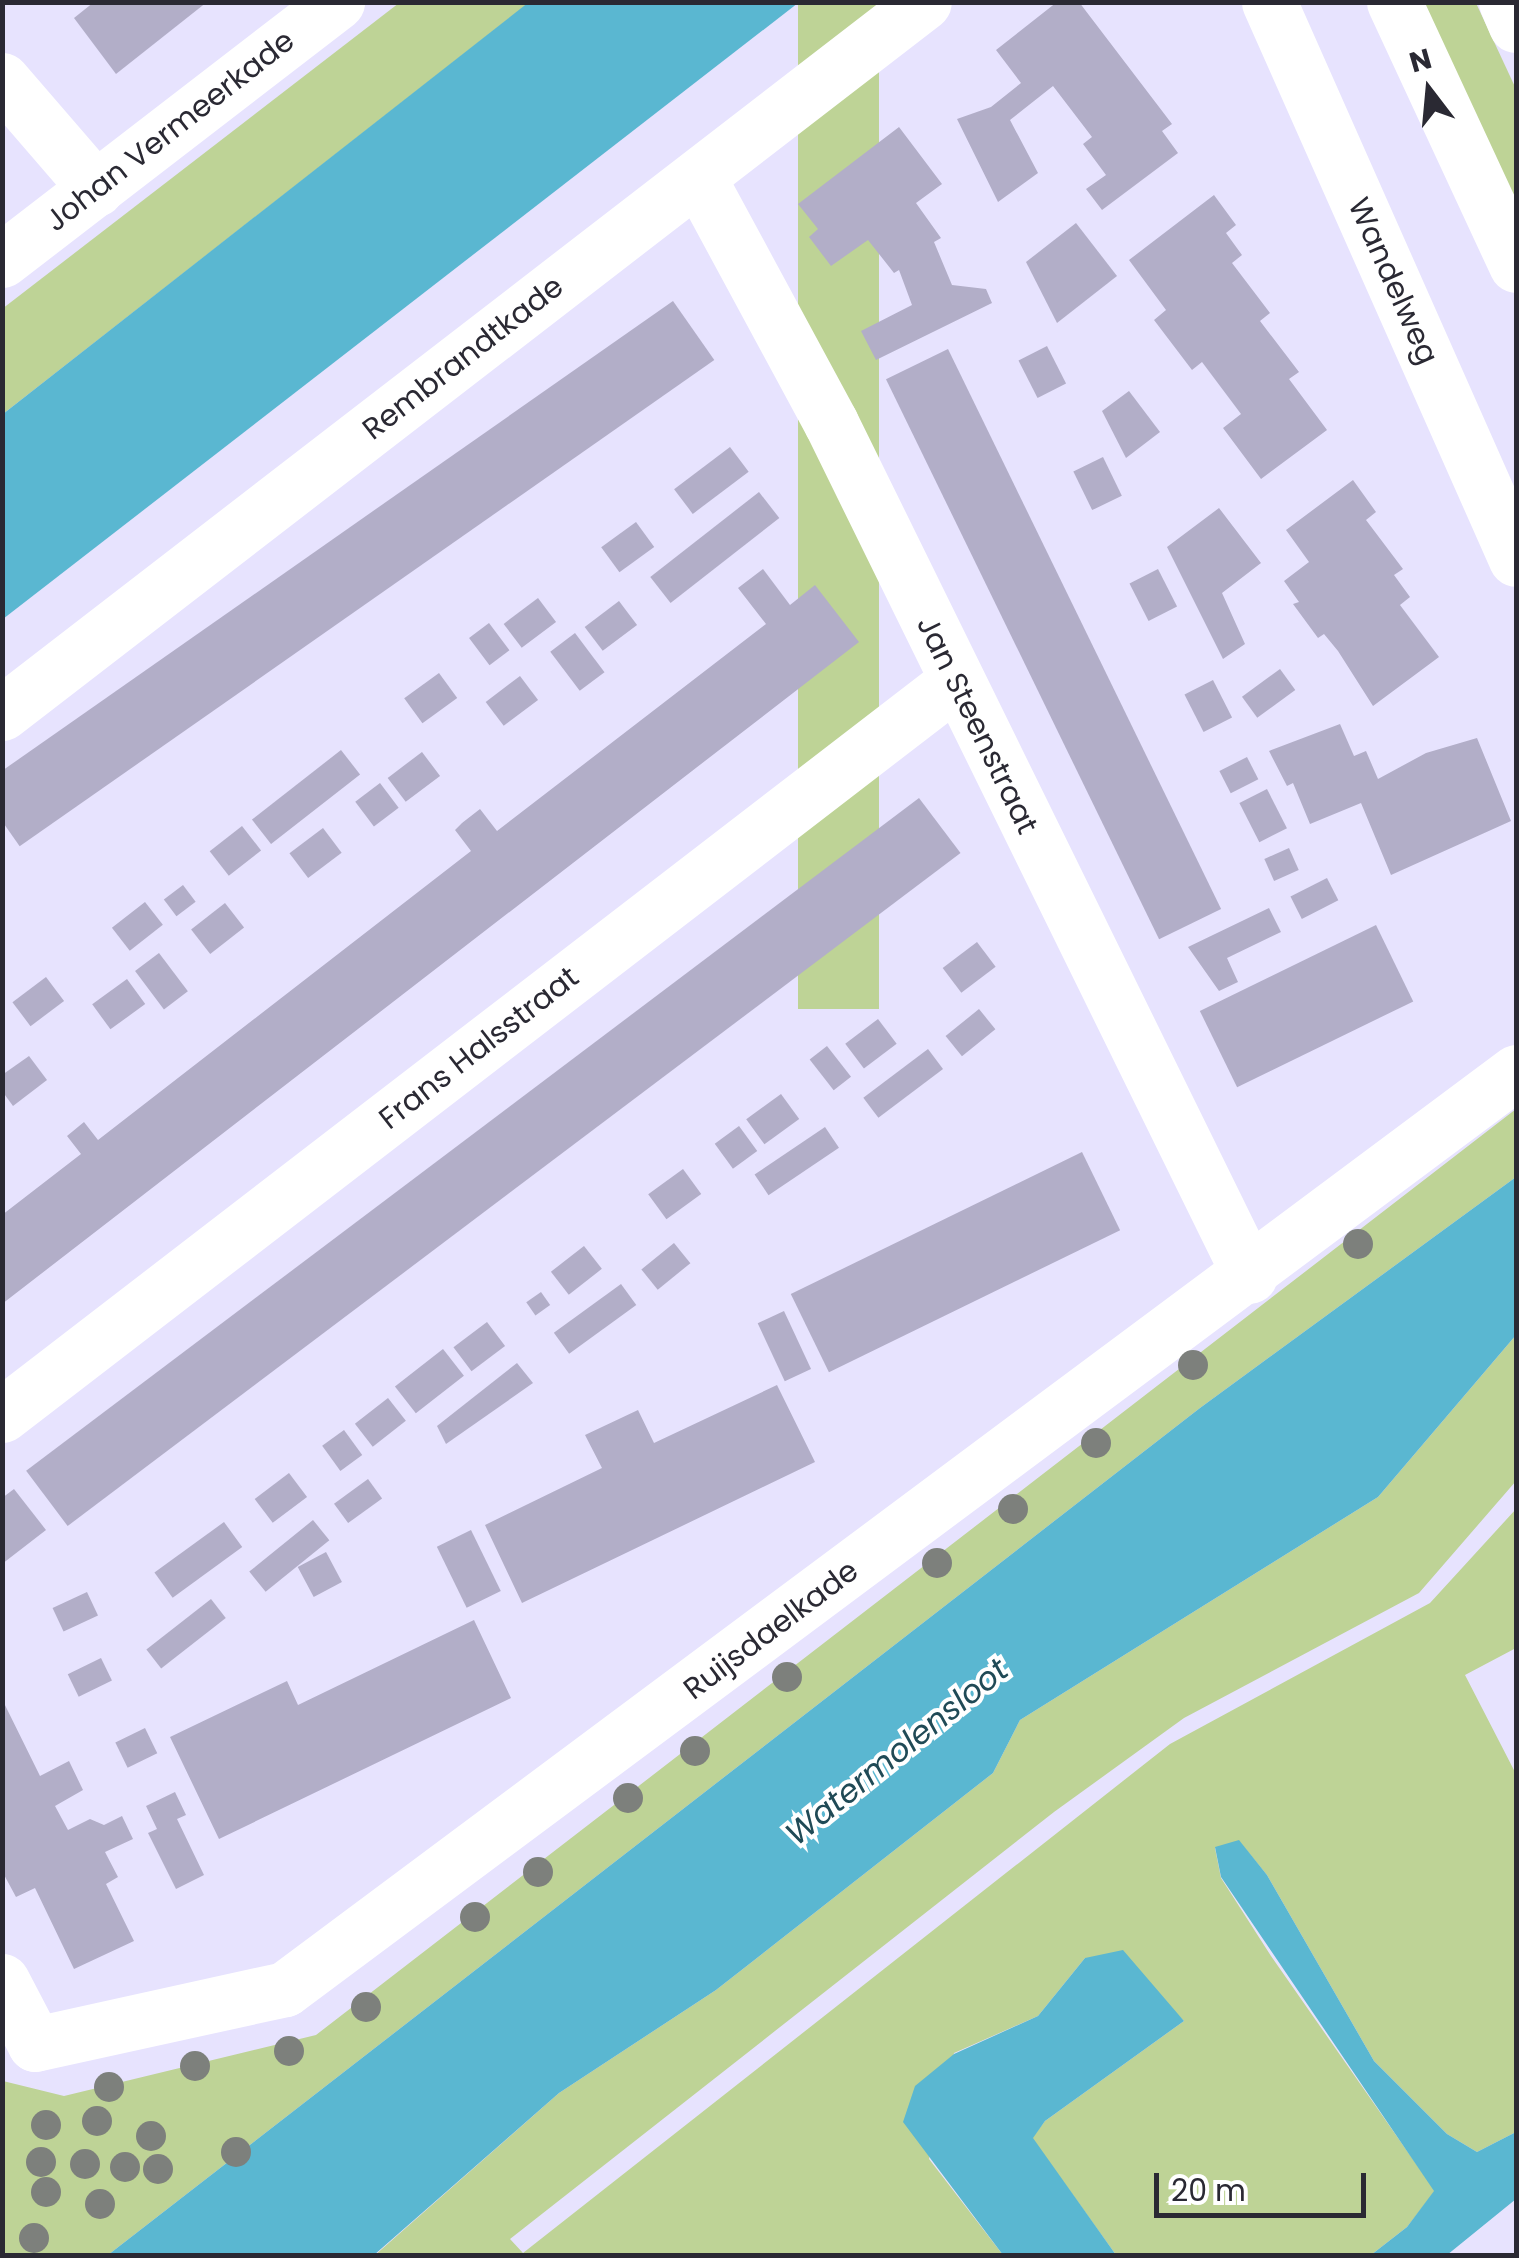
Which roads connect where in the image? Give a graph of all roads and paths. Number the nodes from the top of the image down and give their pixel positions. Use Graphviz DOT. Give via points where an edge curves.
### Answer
graph roads {
  1 [pos="337,2"];
  2 [pos="924,2"];
  3 [pos="1268,2"];
  4 [pos="1394,2"];
  5 [pos="1506,2"];
  6 [pos="1516,25"];
  7 [pos="2,80"];
  8 [pos="698,177"];
  9 [pos="96,189"];
  10 [pos="2,260"];
  11 [pos="1516,264"];
  12 [pos="1516,559"];
  13 [pos="955,682"];
  14 [pos="2,714"];
  15 [pos="1516,1072"];
  16 [pos="1250,1276"];
  17 [pos="2,1415"];
  18 [pos="2,1981"];
  1 -- 9 [label="street, Johan Vermeerkade"];
  2 -- 8 [label="street, Rembrandtkade"];
  3 -- 12 [label="street, Wandelweg"];
  4 -- 11 [label="street"];
  5 -- 6 [label="street"];
  7 -- 9 [label="street"];
  8 -- 13 [label="street, Jan Steenstraat" via="831,423"];
  8 -- 14 [label="street, Rembrandtkade"];
  9 -- 10 [label="street, Johan Vermeerkade"];
  13 -- 16 [label="street, Jan Steenstraat"];
  13 -- 17 [label="street, Frans Halsstraat"];
  15 -- 16 [label="street, Ruijsdaelkade"];
  16 -- 18 [label="street, Ruijsdaelkade" via="285,1990 35,2044"];
}
